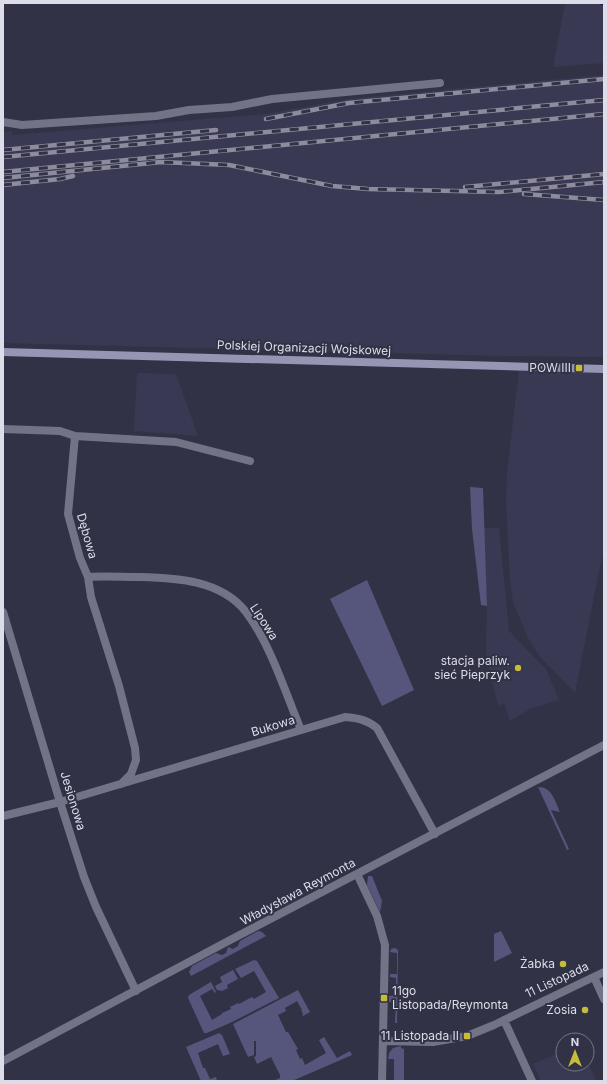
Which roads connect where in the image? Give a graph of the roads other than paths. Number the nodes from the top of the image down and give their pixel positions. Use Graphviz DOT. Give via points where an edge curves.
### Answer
graph roads {
  1 [pos="440,83"];
  2 [pos="3,122"];
  3 [pos="3,352"];
  4 [pos="604,369"];
  5 [pos="3,429"];
  6 [pos="75,436"];
  7 [pos="250,461"];
  8 [pos="88,577"];
  9 [pos="3,612"];
  10 [pos="301,730"];
  11 [pos="604,745"];
  12 [pos="121,784"];
  13 [pos="60,802"];
  14 [pos="3,816"];
  15 [pos="436,834"];
  16 [pos="357,874"];
  17 [pos="604,972"];
  18 [pos="594,977"];
  19 [pos="136,991"];
  20 [pos="604,999"];
  21 [pos="504,1020"];
  22 [pos="383,1041"];
  23 [pos="3,1061"];
  24 [pos="382,1081"];
  25 [pos="532,1081"];
  1 -- 2 [label="street" via="272,99 232,107 189,110 156,116 22,125"];
  3 -- 4 [label="main road, Polskiej Organizacji Wojskowej"];
  5 -- 6 [label="street" via="60,432"];
  6 -- 7 [label="street" via="176,442"];
  6 -- 8 [label="street, Dębowa" via="68,514"];
  8 -- 10 [label="street, Lipowa" via="189,581 217,590 232,599 245,611 259,631"];
  8 -- 12 [label="street, Dębowa" via="91,597 135,748 136,760 131,774"];
  9 -- 13 [label="street, Jesionowa"];
  10 -- 12 [label="street, Bukowa"];
  10 -- 15 [label="street, Bukowa" via="345,717 371,723 383,738"];
  11 -- 15 [label="street, Władysława Reymonta"];
  12 -- 13 [label="street, Bukowa"];
  13 -- 14 [label="street, Bukowa"];
  13 -- 19 [label="street, Jesionowa" via="94,901"];
  15 -- 16 [label="street, Władysława Reymonta"];
  16 -- 19 [label="street, Władysława Reymonta"];
  16 -- 22 [label="street" via="377,916 385,945"];
  17 -- 18 [label="street, 11 Listopada"];
  18 -- 20 [label="street"];
  18 -- 21 [label="street, 11 Listopada"];
  19 -- 23 [label="street, Władysława Reymonta"];
  21 -- 22 [label="street, 11 Listopada" via="467,1036 449,1040"];
  21 -- 25 [label="street"];
  22 -- 24 [label="street"];
}
